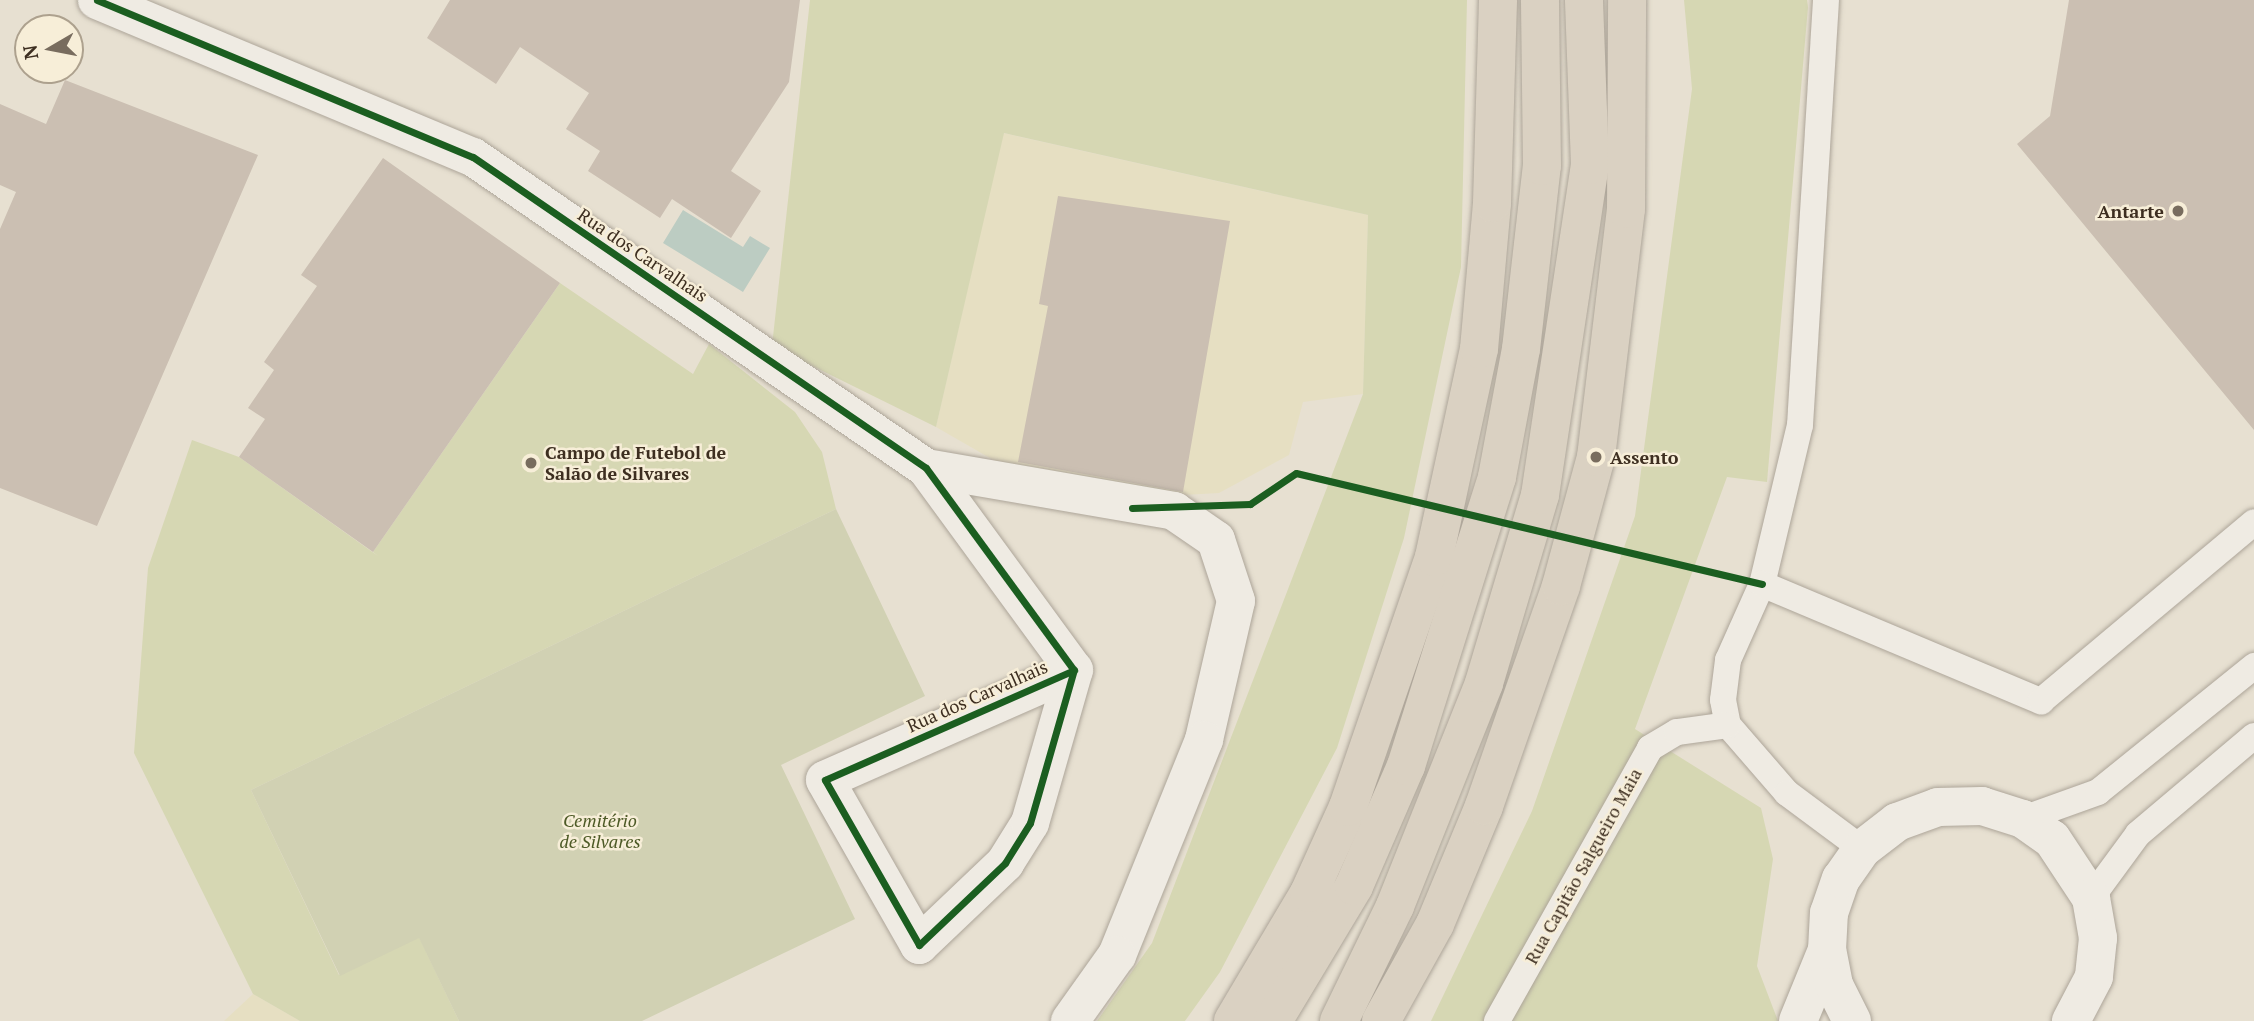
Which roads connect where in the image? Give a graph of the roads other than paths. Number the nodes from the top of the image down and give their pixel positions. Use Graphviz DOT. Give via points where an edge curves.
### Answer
graph roads {
  1 [pos="97,0"];
  2 [pos="1498,0"];
  3 [pos="1540,0"];
  4 [pos="1584,0"];
  5 [pos="1626,0"];
  6 [pos="1826,0"];
  7 [pos="926,468"];
  8 [pos="2254,522"];
  9 [pos="1762,584"];
  10 [pos="2254,666"];
  11 [pos="1074,670"];
  12 [pos="1728,725"];
  13 [pos="2254,736"];
  14 [pos="2023,819"];
  15 [pos="1862,849"];
  16 [pos="2091,898"];
  17 [pos="1827,950"];
  18 [pos="1070,1021"];
  19 [pos="1233,1021"];
  20 [pos="1272,1021"];
  21 [pos="1339,1021"];
  22 [pos="1381,1021"];
  23 [pos="1497,1021"];
  24 [pos="1798,1021"];
  25 [pos="1852,1021"];
  26 [pos="2071,1021"];
  1 -- 7 [label="street, Rua dos Carvalhais" via="472,157"];
  2 -- 19 [label="highway" via="1493,178 1479,349 1434,557 1348,807 1309,893"];
  3 -- 20 [label="highway" via="1542,166 1521,349 1497,477 1406,766 1354,886"];
  4 -- 21 [label="highway" via="1590,165 1541,495 1484,683 1395,906"];
  5 -- 22 [label="highway" via="1626,209 1596,457 1561,586 1484,806 1435,924"];
  6 -- 9 [label="lane" via="1800,425"];
  7 -- 11 [label="street, Rua dos Carvalhais"];
  7 -- 18 [label="street, Rua dos Carvalhais" via="1174,511 1216,540 1236,601 1204,740 1117,955"];
  8 -- 9 [label="lane" via="2041,701"];
  9 -- 12 [label="lane" via="1728,660 1723,701"];
  10 -- 14 [label="lane" via="2098,792"];
  11 -- 11 [label="street, Rua dos Carvalhais" via="825,780 919,945 1005,863 1030,823"];
  12 -- 15 [label="lane" via="1787,793"];
  12 -- 23 [label="lane, Rua Capitão Salgueiro Maia" via="1676,732 1650,748"];
  13 -- 16 [label="lane" via="2138,834"];
  14 -- 15 [label="street" via="1982,806 1938,807 1897,822"];
  14 -- 16 [label="street" via="2052,839"];
  15 -- 17 [label="street" via="1829,913"];
  16 -- 26 [label="street" via="2098,937 2094,977"];
  17 -- 24 [label="street"];
  17 -- 25 [label="street" via="1834,985"];
}
